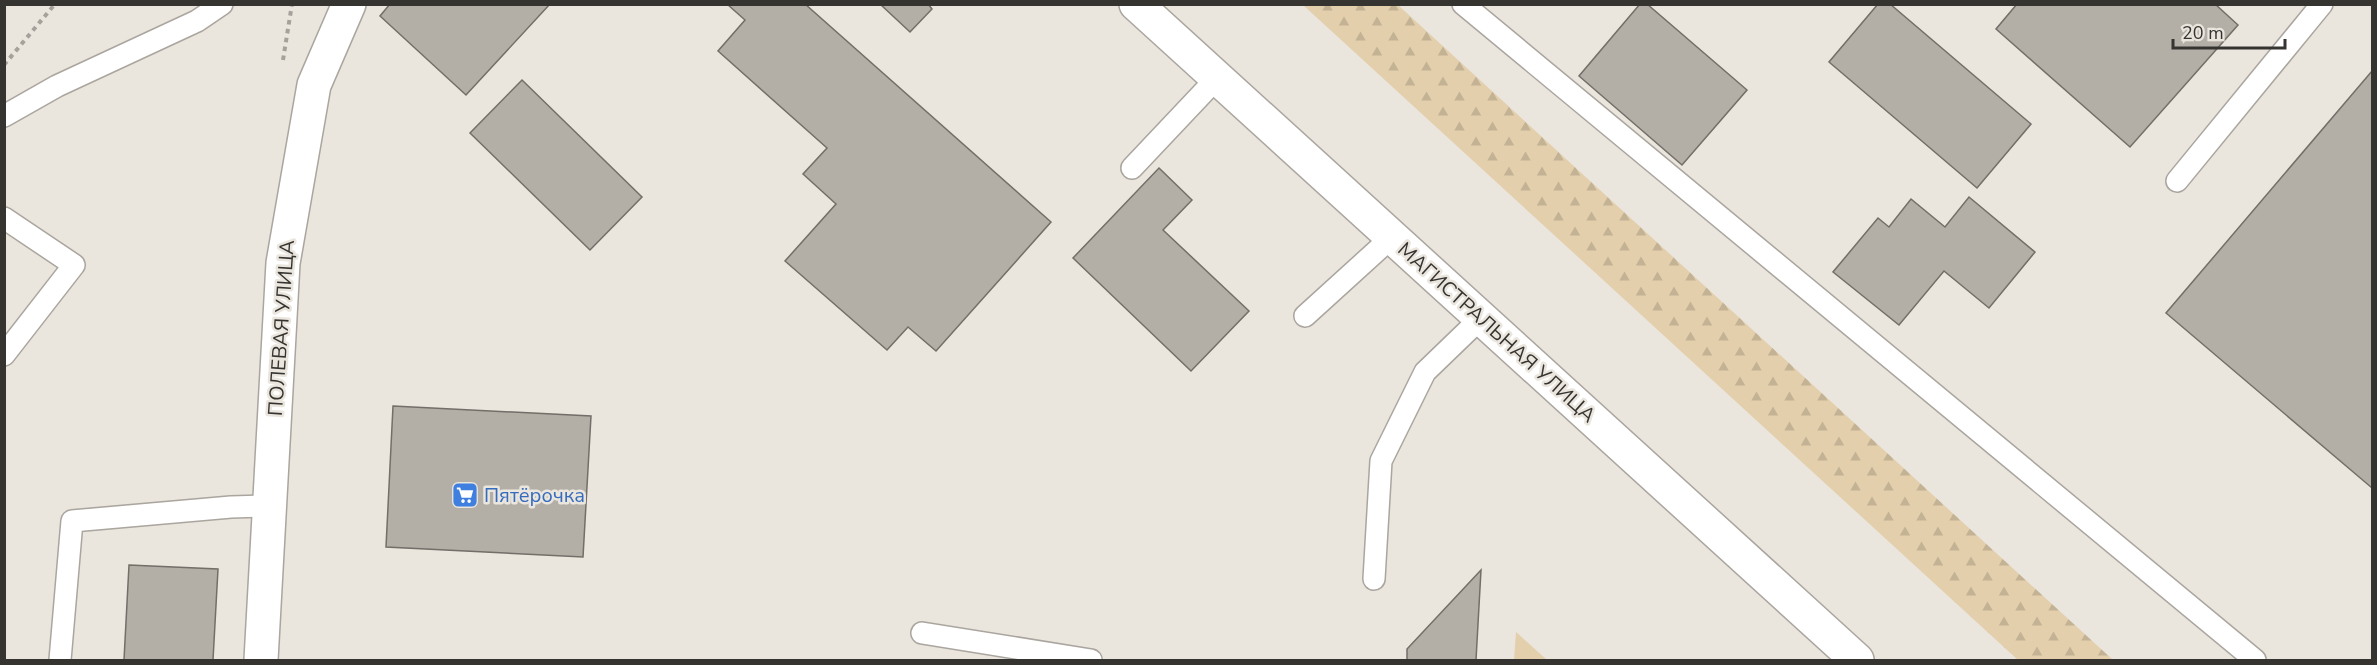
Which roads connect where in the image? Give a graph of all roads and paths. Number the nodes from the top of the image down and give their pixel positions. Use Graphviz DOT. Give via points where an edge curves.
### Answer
graph roads {
  1 [pos="55,4"];
  2 [pos="222,4"];
  3 [pos="349,4"];
  4 [pos="1136,4"];
  5 [pos="1463,4"];
  6 [pos="2322,4"];
  7 [pos="4,65"];
  8 [pos="1217,78"];
  9 [pos="4,116"];
  10 [pos="1132,168"];
  11 [pos="2177,181"];
  12 [pos="4,218"];
  13 [pos="1392,237"];
  14 [pos="1305,316"];
  15 [pos="1481,318"];
  16 [pos="4,355"];
  17 [pos="270,506"];
  18 [pos="1374,579"];
  19 [pos="922,633"];
  20 [pos="60,660"];
  21 [pos="261,660"];
  22 [pos="1091,660"];
  23 [pos="1857,660"];
  24 [pos="2255,660"];
  1 -- 7 [label="path"];
  2 -- 9 [label="lane" via="197,21 57,86"];
  3 -- 17 [label="main road, ПОЛЕВАЯ УЛИЦА" via="314,85 283,263"];
  4 -- 8 [label="main road, МАГИСТРАЛЬНАЯ УЛИЦА"];
  5 -- 24 [label="lane"];
  6 -- 11 [label="lane"];
  8 -- 10 [label="lane"];
  8 -- 13 [label="main road, МАГИСТРАЛЬНАЯ УЛИЦА"];
  12 -- 16 [label="lane" via="74,264"];
  13 -- 14 [label="lane"];
  13 -- 15 [label="main road, МАГИСТРАЛЬНАЯ УЛИЦА"];
  15 -- 18 [label="lane" via="1425,372 1381,461"];
  15 -- 23 [label="main road, МАГИСТРАЛЬНАЯ УЛИЦА"];
  17 -- 20 [label="lane" via="72,520"];
  17 -- 21 [label="main road, ПОЛЕВАЯ УЛИЦА"];
  19 -- 22 [label="lane"];
}
